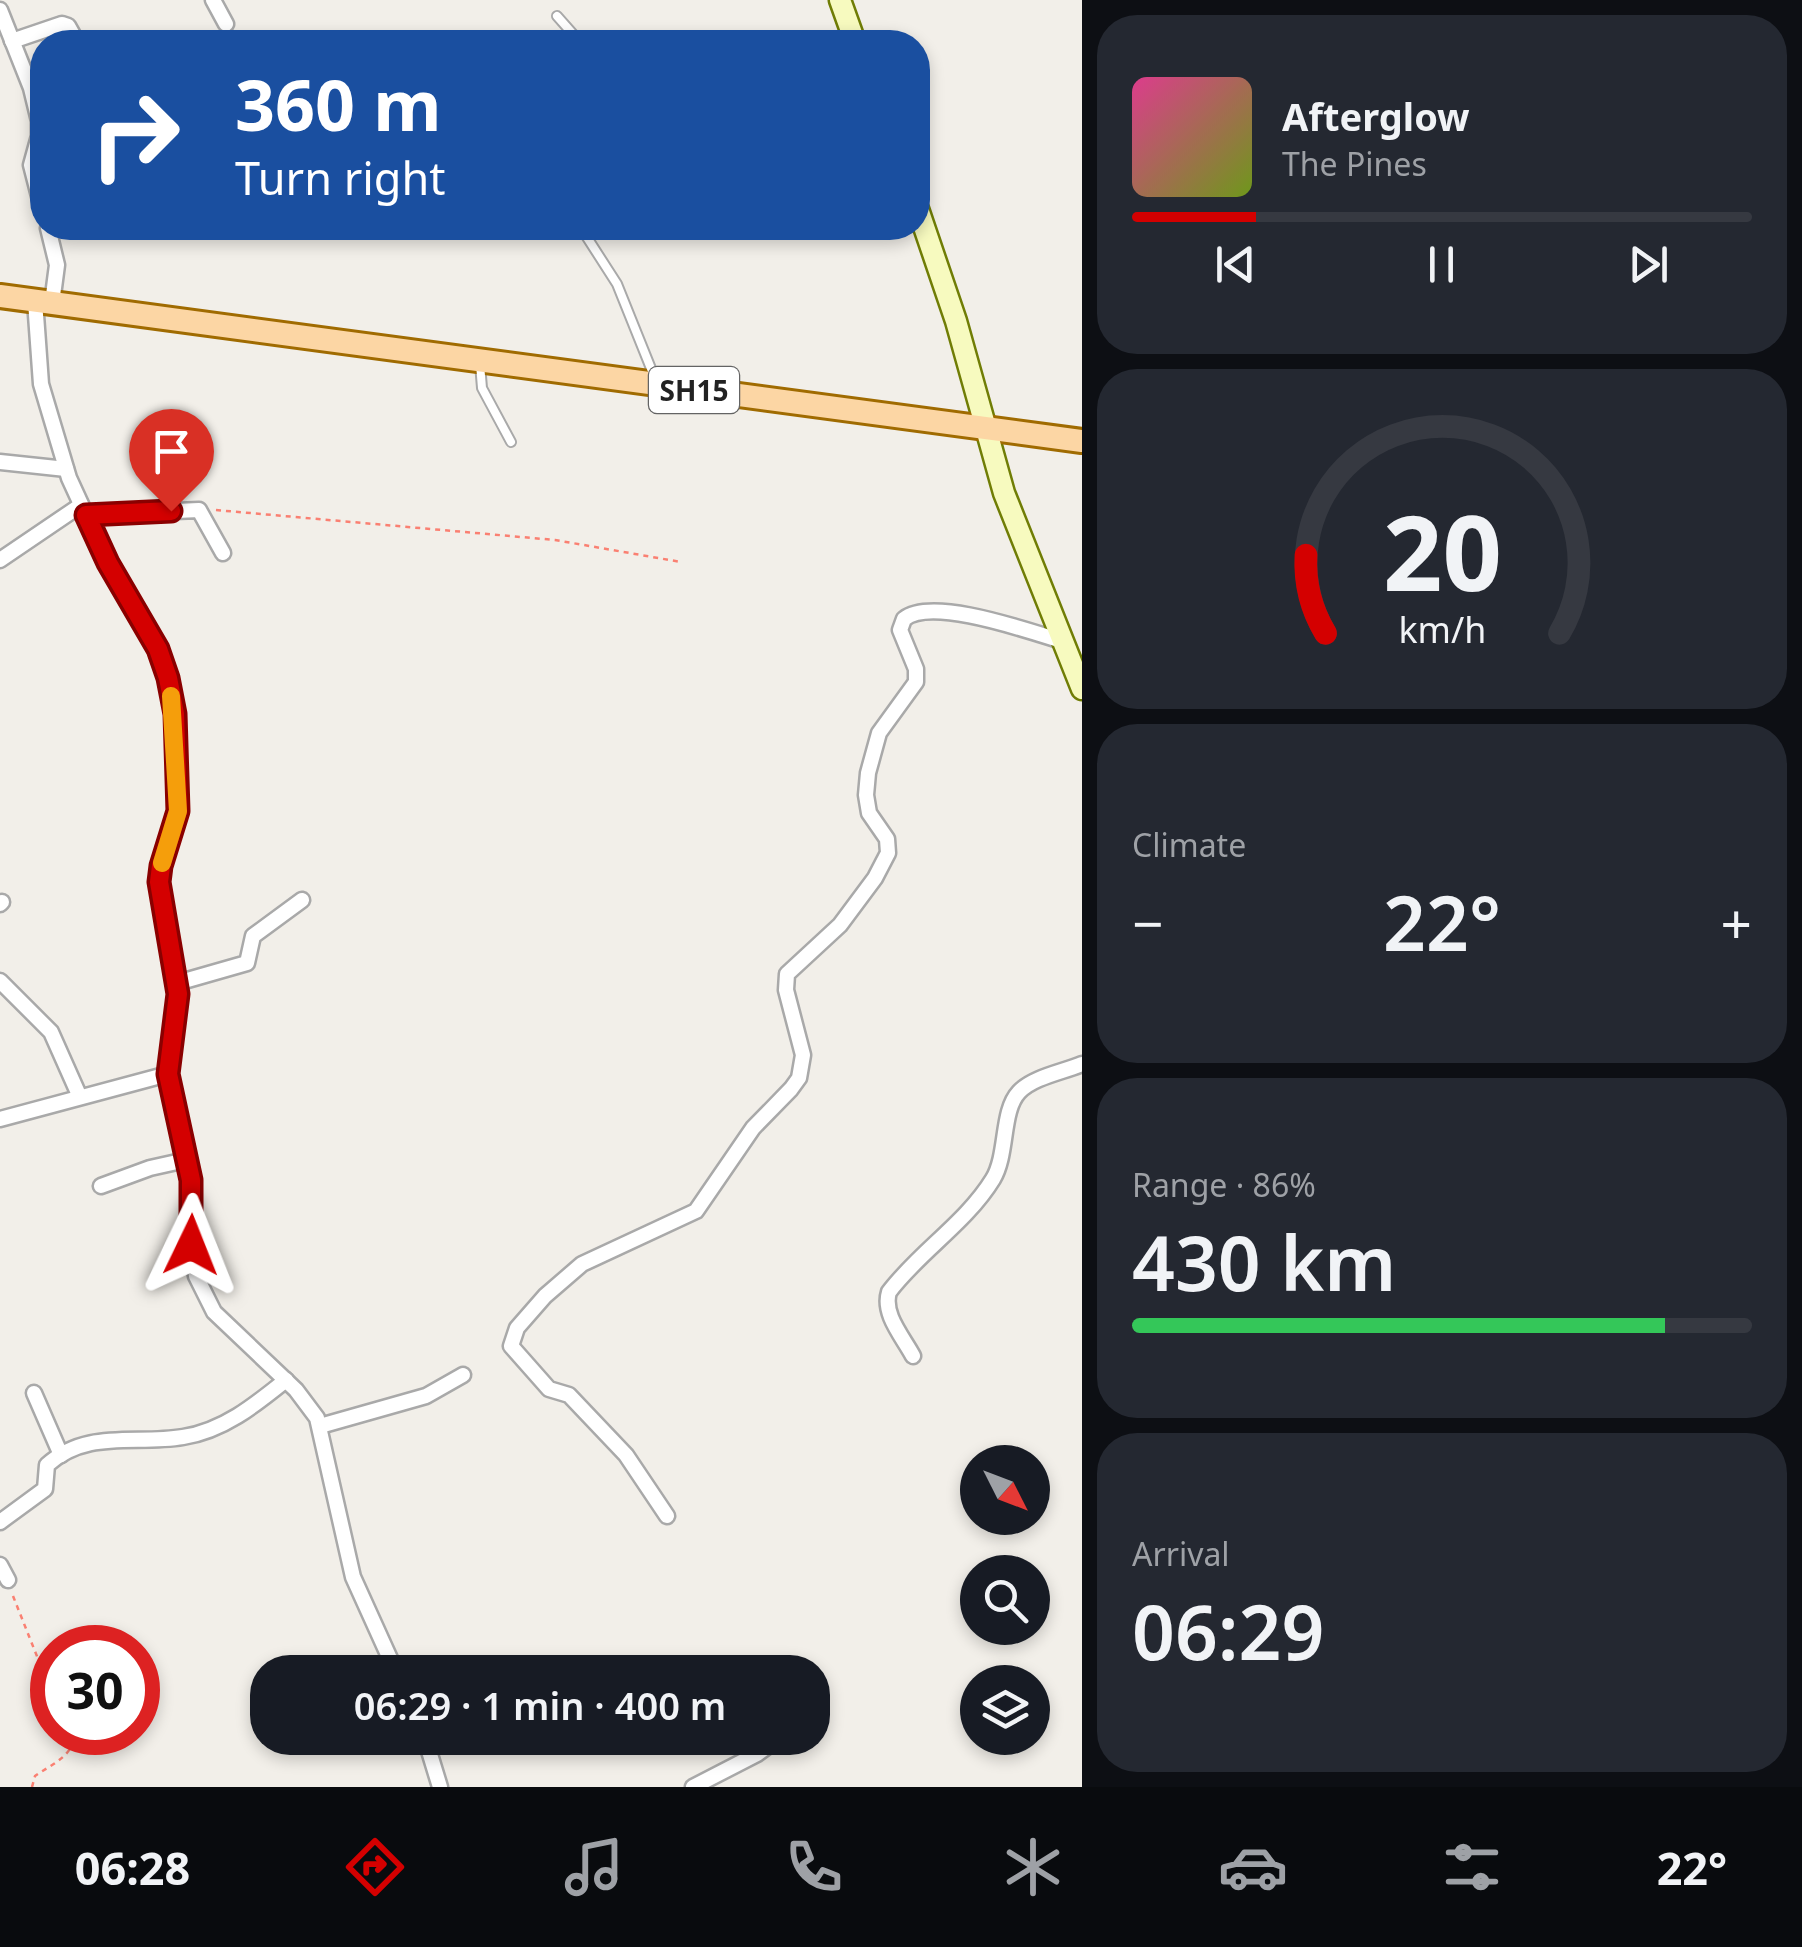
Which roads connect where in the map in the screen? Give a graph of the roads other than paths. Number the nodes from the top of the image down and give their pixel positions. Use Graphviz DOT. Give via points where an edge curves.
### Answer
graph roads {
  1 [pos="213,0"];
  2 [pos="840,0"];
  3 [pos="0,10"];
  4 [pos="557,16"];
  5 [pos="226,24"];
  6 [pos="44,30"];
  7 [pos="70,30"];
  8 [pos="569,30"];
  9 [pos="851,30"];
  10 [pos="30,35"];
  11 [pos="12,41"];
  12 [pos="30,86"];
  13 [pos="51,240"];
  14 [pos="589,240"];
  15 [pos="928,240"];
  16 [pos="0,296"];
  17 [pos="44,302"];
  18 [pos="480,360"];
  19 [pos="657,385"];
  20 [pos="984,428"];
  21 [pos="1082,441"];
  22 [pos="511,442"];
  23 [pos="0,462"];
  24 [pos="66,469"];
  25 [pos="83,510"];
  26 [pos="223,553"];
  27 [pos="0,560"];
  28 [pos="1065,642"];
  29 [pos="1082,688"];
  30 [pos="302,900"];
  31 [pos="0,981"];
  32 [pos="176,982"];
  33 [pos="1082,1064"];
  34 [pos="168,1074"];
  35 [pos="79,1095"];
  36 [pos="0,1119"];
  37 [pos="186,1160"];
  38 [pos="101,1186"];
  39 [pos="914,1356"];
  40 [pos="464,1375"];
  41 [pos="286,1380"];
  42 [pos="34,1393"];
  43 [pos="320,1426"];
  44 [pos="61,1455"];
  45 [pos="667,1516"];
  46 [pos="0,1522"];
  47 [pos="0,1565"];
  48 [pos="8,1580"];
  49 [pos="388,1655"];
  50 [pos="430,1755"];
  51 [pos="755,1755"];
  52 [pos="440,1787"];
  53 [pos="693,1787"];
  1 -- 5 [label="street"];
  2 -- 9 [label="street"];
  3 -- 11 [label="street"];
  4 -- 8 [label="lane"];
  6 -- 7 [label="street" via="62,24"];
  10 -- 11 [label="street"];
  11 -- 12 [label="street"];
  13 -- 17 [label="street" via="58,265"];
  14 -- 19 [label="lane" via="612,274"];
  15 -- 20 [label="street"];
  16 -- 17 [label="main road, SH15"];
  17 -- 18 [label="main road, SH15"];
  17 -- 24 [label="street" via="41,384"];
  18 -- 19 [label="main road, SH15"];
  18 -- 22 [label="lane" via="482,388"];
  19 -- 20 [label="main road, SH15"];
  20 -- 21 [label="main road, SH15"];
  20 -- 28 [label="street"];
  23 -- 24 [label="street"];
  24 -- 25 [label="street"];
  25 -- 26 [label="street" via="199,510"];
  25 -- 27 [label="street"];
  25 -- 32 [label="street" via="168,678 178,811 159,882"];
  28 -- 29 [label="street"];
  28 -- 45 [label="street" via="962,616 924,611 904,619 900,630 916,682 879,733 866,796 888,853 840,925 787,974 804,1055 799,1078 753,1128 696,1211 582,1264 515,1332 511,1346 517,1356 552,1392 569,1395 626,1455"];
  30 -- 32 [label="street" via="253,936 246,963"];
  31 -- 35 [label="street" via="51,1032"];
  32 -- 34 [label="street"];
  33 -- 39 [label="street" via="1020,1090 993,1178 889,1292 889,1313"];
  34 -- 35 [label="street"];
  34 -- 37 [label="street"];
  35 -- 36 [label="street"];
  37 -- 38 [label="street"];
  37 -- 41 [label="street" via="200,1288 214,1312"];
  40 -- 43 [label="street" via="426,1396"];
  41 -- 43 [label="street"];
  41 -- 44 [label="street" via="204,1432 94,1441"];
  42 -- 44 [label="street"];
  43 -- 49 [label="street" via="352,1577"];
  44 -- 46 [label="street" via="47,1466 45,1489"];
  47 -- 48 [label="street"];
  50 -- 52 [label="street"];
  51 -- 53 [label="street"];
}
